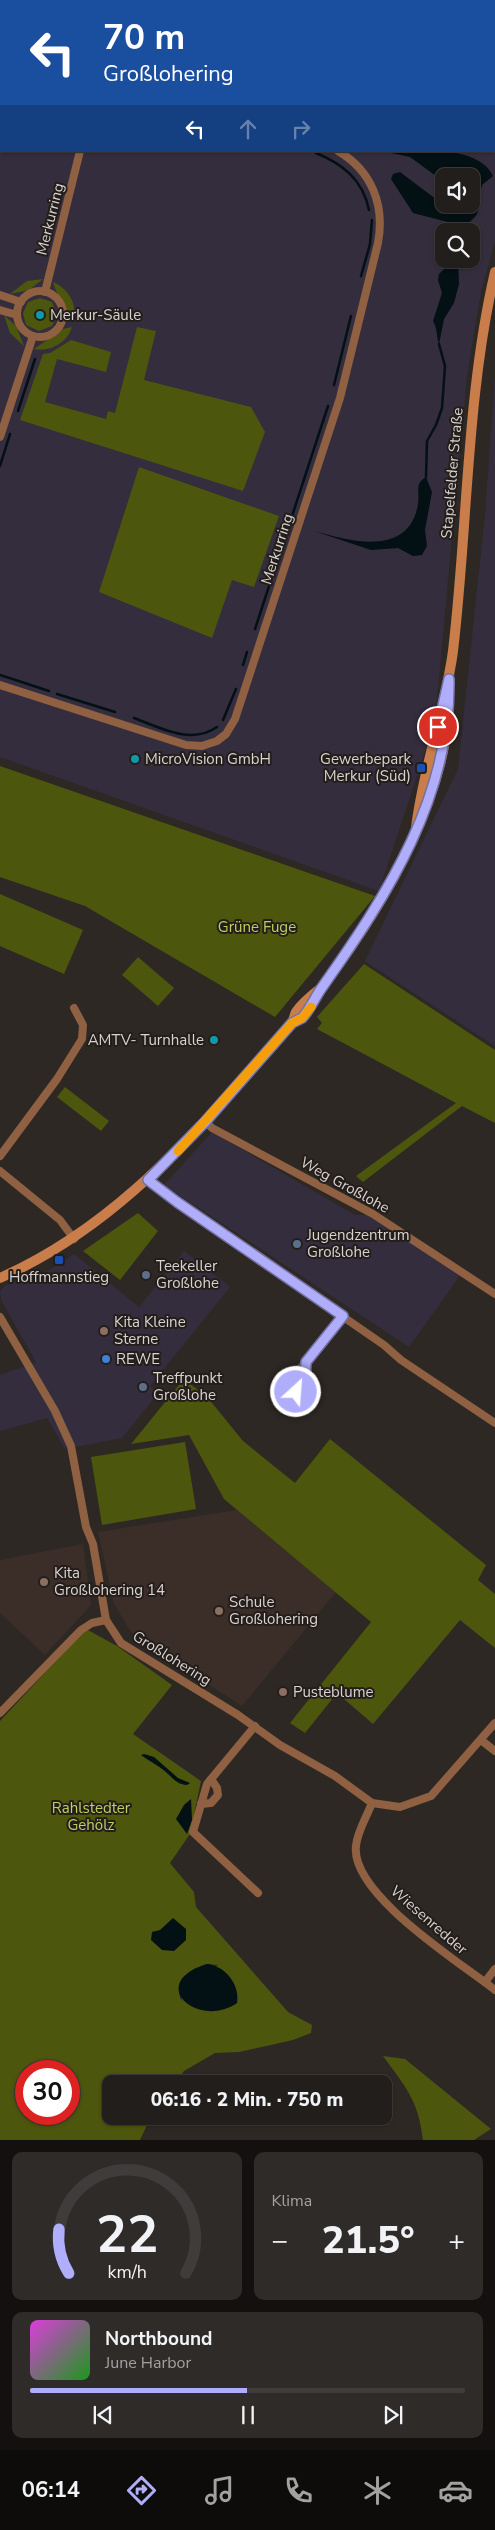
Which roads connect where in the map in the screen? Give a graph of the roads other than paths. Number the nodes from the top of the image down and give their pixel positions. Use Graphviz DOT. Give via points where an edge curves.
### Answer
graph roads {
  1 [pos="80,152"];
  2 [pos="339,152"];
  3 [pos="495,272"];
  4 [pos="44,292"];
  5 [pos="0,295"];
  6 [pos="21,302"];
  7 [pos="0,310"];
  8 [pos="17,315"];
  9 [pos="33,336"];
  10 [pos="0,437"];
  11 [pos="449,679"];
  12 [pos="0,685"];
  13 [pos="416,828"];
  14 [pos="74,1008"];
  15 [pos="205,1122"];
  16 [pos="0,1156"];
  17 [pos="0,1171"];
  18 [pos="148,1180"];
  19 [pos="74,1238"];
  20 [pos="0,1278"];
  21 [pos="495,1294"];
  22 [pos="343,1316"];
  23 [pos="0,1317"];
  24 [pos="306,1362"];
  25 [pos="495,1423"];
  26 [pos="106,1620"];
  27 [pos="0,1712"];
  28 [pos="495,1724"];
  29 [pos="254,1726"];
  30 [pos="481,1740"];
  31 [pos="495,1751"];
  32 [pos="211,1779"];
  33 [pos="372,1803"];
  34 [pos="202,1804"];
  35 [pos="258,1893"];
  36 [pos="495,1970"];
  37 [pos="485,1982"];
  38 [pos="495,1990"];
  1 -- 4 [label="street, Merkurring"];
  2 -- 12 [label="street, Merkurring" via="356,164 372,186 381,215 378,243 335,414 230,729 213,743 202,746 186,744"];
  3 -- 11 [label="street, Stapelfelder Straße" via="473,401"];
  4 -- 6 [label="street" via="30,294"];
  4 -- 9 [label="street" via="59,303 61,321 49,335"];
  5 -- 6 [label="street"];
  6 -- 8 [label="street"];
  7 -- 8 [label="street"];
  8 -- 9 [label="street" via="21,327"];
  9 -- 10 [label="street"];
  11 -- 13 [label="street, Stapelfelder Straße" via="420,798"];
  11 -- 13 [label="street, Stapelfelder Straße" via="449,711 443,755"];
  13 -- 15 [label="street, Stapelfelder Straße" via="378,906 321,988 301,1006 292,1023"];
  14 -- 16 [label="street" via="83,1025 82,1040"];
  15 -- 18 [label="street, Stapelfelder Straße"];
  15 -- 21 [label="street, Weg Großlohe" via="373,1214"];
  17 -- 19 [label="street" via="60,1220"];
  18 -- 19 [label="street, Stapelfelder Straße"];
  18 -- 22 [label="street"];
  19 -- 20 [label="street, Stapelfelder Straße"];
  22 -- 24 [label="street"];
  22 -- 25 [label="street" via="401,1360"];
  23 -- 26 [label="street, Großlohering" via="55,1411 71,1446"];
  26 -- 27 [label="street" via="81,1630"];
  26 -- 29 [label="street, Großlohering" via="121,1643"];
  28 -- 30 [label="street, Großlohering"];
  29 -- 32 [label="street"];
  29 -- 33 [label="street, Großlohering"];
  30 -- 31 [label="street"];
  30 -- 33 [label="street, Großlohering" via="431,1796 400,1807"];
  32 -- 34 [label="street"];
  32 -- 34 [label="street" via="217,1788 217,1798 211,1804"];
  33 -- 37 [label="street, Wiesenredder" via="356,1846 360,1865 370,1885 384,1902"];
  34 -- 35 [label="street" via="193,1832"];
  36 -- 37 [label="street"];
  37 -- 38 [label="street, Wiesenredder"];
}
